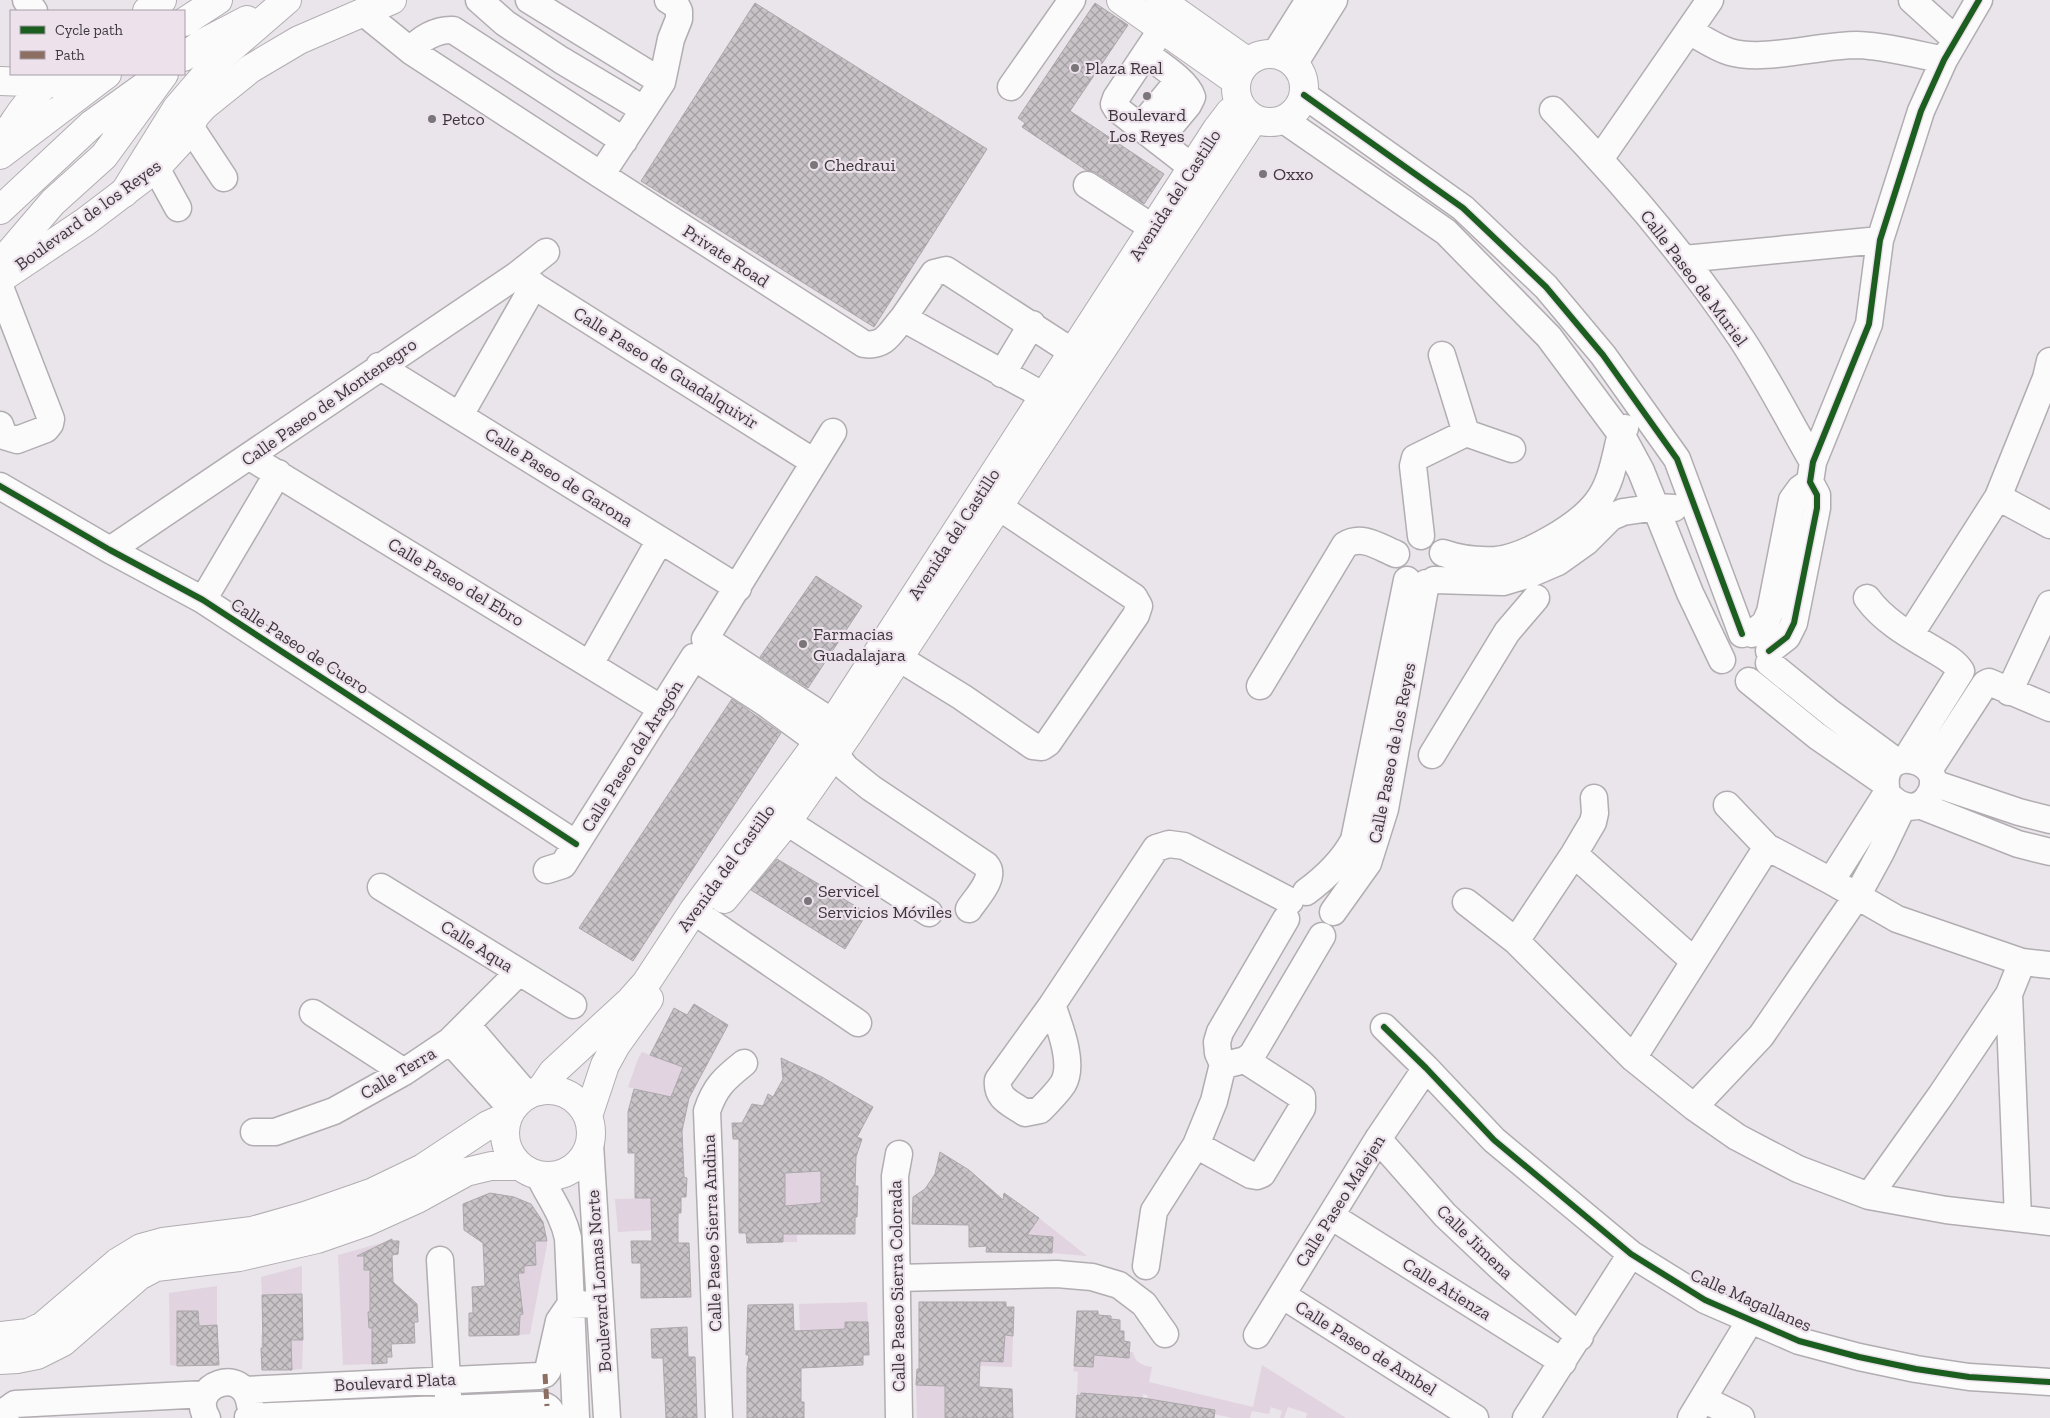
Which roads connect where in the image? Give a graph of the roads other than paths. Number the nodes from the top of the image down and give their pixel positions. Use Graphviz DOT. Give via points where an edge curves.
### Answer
graph roads {
  1 [pos="162,0"];
  2 [pos="218,0"];
  3 [pos="283,0"];
  4 [pos="287,0"];
  5 [pos="392,0"];
  6 [pos="479,0"];
  7 [pos="668,0"];
  8 [pos="1072,0"];
  9 [pos="1122,0"];
  10 [pos="1160,0"];
  11 [pos="1309,0"];
  12 [pos="1334,0"];
  13 [pos="1710,0"];
  14 [pos="1912,0"];
  15 [pos="1979,0"];
  16 [pos="531,1"];
  17 [pos="148,10"];
  18 [pos="364,13"];
  19 [pos="185,21"];
  20 [pos="1162,29"];
  21 [pos="1689,31"];
  22 [pos="1950,49"];
  23 [pos="410,51"];
  24 [pos="1146,54"];
  25 [pos="185,56"];
  26 [pos="1284,59"];
  27 [pos="106,75"];
  28 [pos="161,75"];
  29 [pos="161,75"];
  30 [pos="21,77"];
  31 [pos="1179,80"];
  32 [pos="662,82"];
  33 [pos="1011,87"];
  34 [pos="1245,92"];
  35 [pos="1304,94"];
  36 [pos="1188,105"];
  37 [pos="643,109"];
  38 [pos="1553,110"];
  39 [pos="1284,120"];
  40 [pos="1217,129"];
  41 [pos="1149,134"];
  42 [pos="196,135"];
  43 [pos="624,141"];
  44 [pos="0,148"];
  45 [pos="1387,154"];
  46 [pos="0,155"];
  47 [pos="1600,159"];
  48 [pos="162,162"];
  49 [pos="1193,168"];
  50 [pos="601,175"];
  51 [pos="224,178"];
  52 [pos="1370,180"];
  53 [pos="1088,185"];
  54 [pos="124,193"];
  55 [pos="178,208"];
  56 [pos="0,210"];
  57 [pos="1476,220"];
  58 [pos="1153,228"];
  59 [pos="1880,240"];
  60 [pos="1457,243"];
  61 [pos="546,252"];
  62 [pos="1684,259"];
  63 [pos="0,264"];
  64 [pos="0,279"];
  65 [pos="526,280"];
  66 [pos="0,287"];
  67 [pos="903,318"];
  68 [pos="1032,324"];
  69 [pos="1442,355"];
  70 [pos="1082,358"];
  71 [pos="2050,361"];
  72 [pos="379,366"];
  73 [pos="1002,374"];
  74 [pos="1054,401"];
  75 [pos="460,415"];
  76 [pos="1653,424"];
  77 [pos="0,425"];
  78 [pos="833,432"];
  79 [pos="1466,433"];
  80 [pos="1621,434"];
  81 [pos="1512,449"];
  82 [pos="250,457"];
  83 [pos="814,462"];
  84 [pos="1812,472"];
  85 [pos="278,473"];
  86 [pos="0,486"];
  87 [pos="1690,497"];
  88 [pos="1998,497"];
  89 [pos="989,500"];
  90 [pos="1657,507"];
  91 [pos="2050,525"];
  92 [pos="1421,536"];
  93 [pos="660,540"];
  94 [pos="110,550"];
  95 [pos="1443,553"];
  96 [pos="1396,554"];
  97 [pos="1500,571"];
  98 [pos="1422,581"];
  99 [pos="738,588"];
  100 [pos="1536,598"];
  101 [pos="1867,598"];
  102 [pos="203,600"];
  103 [pos="2050,604"];
  104 [pos="1507,632"];
  105 [pos="1910,636"];
  106 [pos="1758,646"];
  107 [pos="700,648"];
  108 [pos="890,653"];
  109 [pos="1722,660"];
  110 [pos="590,664"];
  111 [pos="1749,681"];
  112 [pos="1260,686"];
  113 [pos="1997,688"];
  114 [pos="2050,708"];
  115 [pos="662,709"];
  116 [pos="834,738"];
  117 [pos="1432,755"];
  118 [pos="1931,777"];
  119 [pos="1899,784"];
  120 [pos="1594,798"];
  121 [pos="1727,805"];
  122 [pos="2050,820"];
  123 [pos="787,822"];
  124 [pos="576,844"];
  125 [pos="1767,847"];
  126 [pos="2050,852"];
  127 [pos="1574,854"];
  128 [pos="547,870"];
  129 [pos="1831,881"];
  130 [pos="381,887"];
  131 [pos="1856,896"];
  132 [pos="1466,902"];
  133 [pos="1294,904"];
  134 [pos="969,909"];
  135 [pos="1333,912"];
  136 [pos="929,913"];
  137 [pos="700,915"];
  138 [pos="1322,936"];
  139 [pos="1516,941"];
  140 [pos="1694,961"];
  141 [pos="2022,962"];
  142 [pos="2050,965"];
  143 [pos="519,972"];
  144 [pos="2009,994"];
  145 [pos="573,1005"];
  146 [pos="1052,1005"];
  147 [pos="313,1013"];
  148 [pos="858,1023"];
  149 [pos="1384,1027"];
  150 [pos="458,1033"];
  151 [pos="1633,1058"];
  152 [pos="1234,1062"];
  153 [pos="744,1063"];
  154 [pos="1426,1068"];
  155 [pos="404,1072"];
  156 [pos="522,1103"];
  157 [pos="1694,1107"];
  158 [pos="588,1116"];
  159 [pos="254,1132"];
  160 [pos="1378,1139"];
  161 [pos="590,1144"];
  162 [pos="1196,1145"];
  163 [pos="899,1154"];
  164 [pos="530,1171"];
  165 [pos="1868,1196"];
  166 [pos="1331,1216"];
  167 [pos="2018,1218"];
  168 [pos="2050,1222"];
  169 [pos="1631,1254"];
  170 [pos="149,1258"];
  171 [pos="440,1260"];
  172 [pos="1146,1266"];
  173 [pos="568,1272"];
  174 [pos="599,1272"];
  175 [pos="897,1278"];
  176 [pos="1282,1295"];
  177 [pos="600,1304"];
  178 [pos="570,1305"];
  179 [pos="1751,1319"];
  180 [pos="1165,1334"];
  181 [pos="1257,1335"];
  182 [pos="0,1336"];
  183 [pos="1580,1337"];
  184 [pos="0,1360"];
  185 [pos="1562,1362"];
  186 [pos="447,1380"];
  187 [pos="2050,1382"];
  188 [pos="245,1390"];
  189 [pos="207,1406"];
  190 [pos="1697,1408"];
  191 [pos="550,1412"];
  192 [pos="6,1414"];
  193 [pos="448,1414"];
  194 [pos="247,1417"];
  195 [pos="576,1418"];
  196 [pos="607,1418"];
  197 [pos="719,1418"];
  198 [pos="899,1418"];
  199 [pos="1475,1418"];
  200 [pos="1526,1418"];
  201 [pos="1741,1418"];
  1 -- 17 [label="main road"];
  2 -- 19 [label="main road"];
  3 -- 25 [label="main road" via="201,44"];
  4 -- 54 [label="main road" via="221,57 177,108"];
  5 -- 18 [label="main road, Boulevard de los Reyes"];
  6 -- 37 [label="street" via="505,23"];
  7 -- 32 [label="street" via="676,5 679,19 671,39"];
  8 -- 33 [label="street"];
  9 -- 20 [label="main road"];
  10 -- 34 [label="main road"];
  11 -- 26 [label="street"];
  12 -- 26 [label="street"];
  13 -- 21 [label="street"];
  14 -- 22 [label="street"];
  15 -- 22 [label="street"];
  16 -- 32 [label="street"];
  18 -- 23 [label="street, Private Road"];
  18 -- 42 [label="main road, Boulevard de los Reyes" via="299,40 250,69 204,106"];
  20 -- 24 [label="street"];
  20 -- 34 [label="main road"];
  21 -- 22 [label="street" via="1729,52 1744,55 1857,45"];
  21 -- 47 [label="street"];
  22 -- 59 [label="street" via="1921,111"];
  23 -- 43 [label="street" via="439,30 453,30"];
  23 -- 50 [label="street, Private Road"];
  24 -- 31 [label="street"];
  24 -- 41 [label="street" via="1114,104"];
  26 -- 34 [label="main road" via="1260,56"];
  26 -- 35 [label="main road" via="1301,73"];
  27 -- 30 [label="main road" via="79,80"];
  27 -- 46 [label="main road"];
  28 -- 56 [label="main road" via="92,124"];
  29 -- 63 [label="main road" via="104,156 53,202"];
  30 -- 44 [label="main road" via="15,120"];
  31 -- 36 [label="street" via="1190,90 1192,97"];
  31 -- 41 [label="street"];
  32 -- 37 [label="street"];
  34 -- 39 [label="main road" via="1274,122"];
  34 -- 40 [label="main road, Avenida del Castillo"];
  34 -- 70 [label="main road, Avenida del Castillo"];
  35 -- 39 [label="main road" via="1298,109"];
  35 -- 45 [label="street"];
  36 -- 40 [label="street"];
  36 -- 41 [label="street"];
  37 -- 43 [label="street"];
  38 -- 47 [label="street, Calle Paseo de Muriel"];
  39 -- 52 [label="street"];
  40 -- 49 [label="main road, Avenida del Castillo"];
  41 -- 49 [label="street"];
  42 -- 48 [label="main road, Boulevard de los Reyes"];
  42 -- 51 [label="street"];
  43 -- 50 [label="street"];
  45 -- 52 [label="street"];
  45 -- 57 [label="street"];
  47 -- 62 [label="street, Calle Paseo de Muriel"];
  48 -- 54 [label="main road, Boulevard de los Reyes"];
  48 -- 55 [label="street"];
  49 -- 58 [label="main road, Avenida del Castillo"];
  50 -- 67 [label="street, Private Road" via="864,344 882,342"];
  52 -- 60 [label="street"];
  53 -- 58 [label="street"];
  54 -- 64 [label="main road, Boulevard de los Reyes"];
  57 -- 60 [label="street"];
  57 -- 76 [label="street" via="1546,287"];
  58 -- 70 [label="main road, Avenida del Castillo"];
  59 -- 62 [label="street"];
  59 -- 84 [label="street" via="1869,324"];
  60 -- 80 [label="street" via="1549,338"];
  61 -- 65 [label="street, Calle Paseo de Montenegro"];
  62 -- 84 [label="street, Calle Paseo de Muriel" via="1741,338"];
  65 -- 72 [label="street, Calle Paseo de Montenegro"];
  65 -- 75 [label="street"];
  65 -- 83 [label="street, Calle Paseo de Guadalquivir"];
  66 -- 77 [label="street" via="51,419 46,429 17,440 4,436"];
  67 -- 68 [label="street, Private Road" via="934,273 946,270"];
  67 -- 73 [label="street"];
  68 -- 70 [label="street, Private Road"];
  68 -- 73 [label="street"];
  69 -- 79 [label="street"];
  70 -- 74 [label="main road, Avenida del Castillo"];
  71 -- 88 [label="street"];
  72 -- 75 [label="street, Calle Paseo de Garona"];
  72 -- 82 [label="street, Calle Paseo de Montenegro"];
  73 -- 74 [label="street"];
  74 -- 89 [label="main road, Avenida del Castillo"];
  75 -- 93 [label="street, Calle Paseo de Garona"];
  76 -- 80 [label="street" via="1641,420 1624,428"];
  76 -- 87 [label="street" via="1677,459"];
  78 -- 83 [label="street, Calle Paseo del Aragón"];
  79 -- 81 [label="street"];
  79 -- 92 [label="street" via="1415,458 1413,466"];
  80 -- 90 [label="street"];
  80 -- 97 [label="street" via="1604,490 1585,516 1557,536 1522,552"];
  82 -- 85 [label="street, Calle Paseo del Ebro"];
  82 -- 94 [label="street, Calle Paseo de Montenegro"];
  83 -- 99 [label="street, Calle Paseo del Aragón"];
  84 -- 106 [label="street, Calle Paseo de Muriel" via="1817,508 1794,623 1787,637"];
  85 -- 102 [label="street"];
  85 -- 110 [label="street, Calle Paseo del Ebro"];
  86 -- 94 [label="street, Calle Paseo de Cuero"];
  87 -- 90 [label="street" via="1682,506 1670,509"];
  87 -- 106 [label="street"];
  88 -- 91 [label="street"];
  88 -- 105 [label="street"];
  89 -- 108 [label="main road, Avenida del Castillo"];
  89 -- 108 [label="street" via="1134,597 1139,606 1136,615 1048,743 1042,747 1032,746 962,697"];
  90 -- 97 [label="street" via="1622,512 1611,517 1586,542 1558,562 1530,574"];
  90 -- 109 [label="street" via="1690,593"];
  92 -- 95 [label="street" via="1434,541"];
  92 -- 96 [label="street" via="1405,541"];
  93 -- 99 [label="street, Calle Paseo de Garona"];
  93 -- 110 [label="street"];
  94 -- 102 [label="street, Calle Paseo de Cuero"];
  95 -- 97 [label="street"];
  95 -- 98 [label="street" via="1443,568"];
  96 -- 98 [label="street" via="1397,569"];
  96 -- 112 [label="street" via="1361,539 1345,545"];
  97 -- 98 [label="street"];
  97 -- 104 [label="street"];
  98 -- 133 [label="street, Calle Paseo de los Reyes" via="1354,840 1324,878"];
  98 -- 135 [label="street, Calle Paseo de los Reyes" via="1382,817 1368,863"];
  99 -- 107 [label="street, Calle Paseo del Aragón"];
  100 -- 104 [label="street"];
  101 -- 105 [label="street" via="1876,611"];
  102 -- 124 [label="street, Calle Paseo de Cuero"];
  103 -- 113 [label="street"];
  104 -- 117 [label="street"];
  105 -- 119 [label="street" via="1956,663 1962,671"];
  106 -- 109 [label="street" via="1734,637 1727,643"];
  106 -- 111 [label="street" via="1765,672"];
  106 -- 119 [label="street" via="1832,714"];
  107 -- 115 [label="street, Calle Paseo del Aragón"];
  107 -- 116 [label="street"];
  108 -- 116 [label="main road, Avenida del Castillo"];
  109 -- 111 [label="street" via="1731,676"];
  110 -- 115 [label="street, Calle Paseo del Ebro"];
  111 -- 119 [label="street" via="1817,736"];
  113 -- 114 [label="street"];
  113 -- 118 [label="street"];
  115 -- 124 [label="street, Calle Paseo del Aragón"];
  116 -- 123 [label="main road, Avenida del Castillo"];
  116 -- 134 [label="street" via="846,768 989,868 990,877"];
  116 -- 137 [label="main road, Avenida del Castillo"];
  118 -- 119 [label="street" via="1929,796"];
  118 -- 119 [label="street" via="1923,764 1915,759"];
  118 -- 122 [label="street" via="2019,812"];
  119 -- 126 [label="street" via="2018,844"];
  119 -- 129 [label="street"];
  119 -- 131 [label="street" via="1881,852"];
  120 -- 127 [label="street" via="1592,822"];
  121 -- 125 [label="street"];
  123 -- 136 [label="street"];
  123 -- 137 [label="main road, Avenida del Castillo"];
  124 -- 128 [label="street, Calle Paseo del Aragón" via="563,864"];
  125 -- 129 [label="street"];
  125 -- 140 [label="street"];
  127 -- 139 [label="street"];
  127 -- 140 [label="street"];
  129 -- 131 [label="street"];
  130 -- 143 [label="street, Calle Aqua"];
  131 -- 141 [label="street" via="1897,919"];
  131 -- 157 [label="street" via="1761,1036"];
  132 -- 139 [label="street"];
  133 -- 135 [label="street" via="1315,892 1324,896"];
  133 -- 138 [label="street" via="1289,928 1295,935 1303,939"];
  133 -- 146 [label="street" via="1184,846 1169,844 1156,848"];
  133 -- 152 [label="street" via="1220,1032 1218,1053"];
  135 -- 138 [label="street" via="1333,922"];
  137 -- 148 [label="street"];
  137 -- 156 [label="main road, Avenida del Castillo" via="630,1001"];
  137 -- 158 [label="main road, Avenida del Castillo" via="616,1045 605,1065"];
  138 -- 152 [label="street" via="1252,1056"];
  139 -- 151 [label="street"];
  140 -- 151 [label="street"];
  141 -- 142 [label="street"];
  141 -- 144 [label="street"];
  143 -- 145 [label="street, Calle Aqua"];
  143 -- 150 [label="street, Calle Terra"];
  144 -- 165 [label="street" via="1942,1096"];
  144 -- 167 [label="street"];
  147 -- 155 [label="street"];
  149 -- 154 [label="street, Calle Magallanes"];
  150 -- 155 [label="street, Calle Terra"];
  150 -- 156 [label="street"];
  151 -- 157 [label="street"];
  152 -- 162 [label="street"];
  152 -- 162 [label="street" via="1302,1097 1302,1108 1262,1174 1257,1176"];
  153 -- 197 [label="street, Calle Paseo Sierra Andina" via="723,1080 707,1111"];
  154 -- 160 [label="street, Calle Paseo Malejen"];
  154 -- 169 [label="street, Calle Magallanes" via="1494,1140"];
  155 -- 159 [label="street, Calle Terra" via="334,1111 275,1132"];
  156 -- 158 [label="main road" via="555,1090 580,1104"];
  156 -- 164 [label="main road" via="505,1129 506,1143 511,1156"];
  156 -- 170 [label="main road" via="422,1168 371,1194 252,1231 163,1242"];
  157 -- 165 [label="street" via="1737,1137 1798,1169"];
  158 -- 161 [label="main road"];
  160 -- 166 [label="street, Calle Paseo Malejen"];
  160 -- 183 [label="street, Calle Jimena" via="1445,1215"];
  161 -- 164 [label="main road" via="584,1156 570,1170 552,1176"];
  161 -- 174 [label="street, Boulevard Lomas Norte"];
  162 -- 172 [label="street" via="1154,1211"];
  163 -- 175 [label="street, Calle Paseo Sierra Colorada" via="895,1176"];
  164 -- 170 [label="main road" via="491,1166 466,1172 366,1222 317,1239 239,1257"];
  164 -- 173 [label="street, Boulevard Lomas Norte" via="559,1210 566,1226"];
  165 -- 167 [label="street" via="1946,1210"];
  166 -- 176 [label="street, Calle Paseo Malejen"];
  166 -- 185 [label="street, Calle Atienza"];
  167 -- 168 [label="street"];
  169 -- 179 [label="street, Calle Magallanes" via="1705,1300"];
  169 -- 183 [label="street"];
  170 -- 182 [label="main road" via="118,1262 43,1326 28,1333"];
  170 -- 184 [label="main road" via="139,1276 63,1342 37,1355"];
  171 -- 186 [label="street"];
  173 -- 174 [label="street"];
  173 -- 178 [label="street, Boulevard Lomas Norte"];
  174 -- 177 [label="street, Boulevard Lomas Norte"];
  175 -- 180 [label="street" via="1057,1274 1092,1277 1119,1285 1144,1304"];
  175 -- 198 [label="street, Calle Paseo Sierra Colorada"];
  176 -- 181 [label="street, Calle Paseo Malejen"];
  176 -- 199 [label="street, Calle Paseo de Ambel"];
  177 -- 178 [label="street"];
  177 -- 196 [label="street, Boulevard Lomas Norte"];
  178 -- 186 [label="street, Boulevard Plata" via="559,1321 545,1374"];
  178 -- 195 [label="street, Boulevard Lomas Norte"];
  179 -- 187 [label="street, Calle Magallanes" via="1799,1341 1916,1369 1969,1377"];
  179 -- 190 [label="street"];
  183 -- 185 [label="street"];
  185 -- 200 [label="street"];
  186 -- 188 [label="street, Boulevard Plata"];
  186 -- 193 [label="street"];
  188 -- 189 [label="street" via="232,1382 224,1382 211,1388"];
  188 -- 194 [label="street" via="251,1408"];
  189 -- 192 [label="street" via="15,1404"];
  190 -- 201 [label="street"];
  191 -- 193 [label="street, Boulevard Plata"];
  193 -- 194 [label="street, Boulevard Plata"];
}
